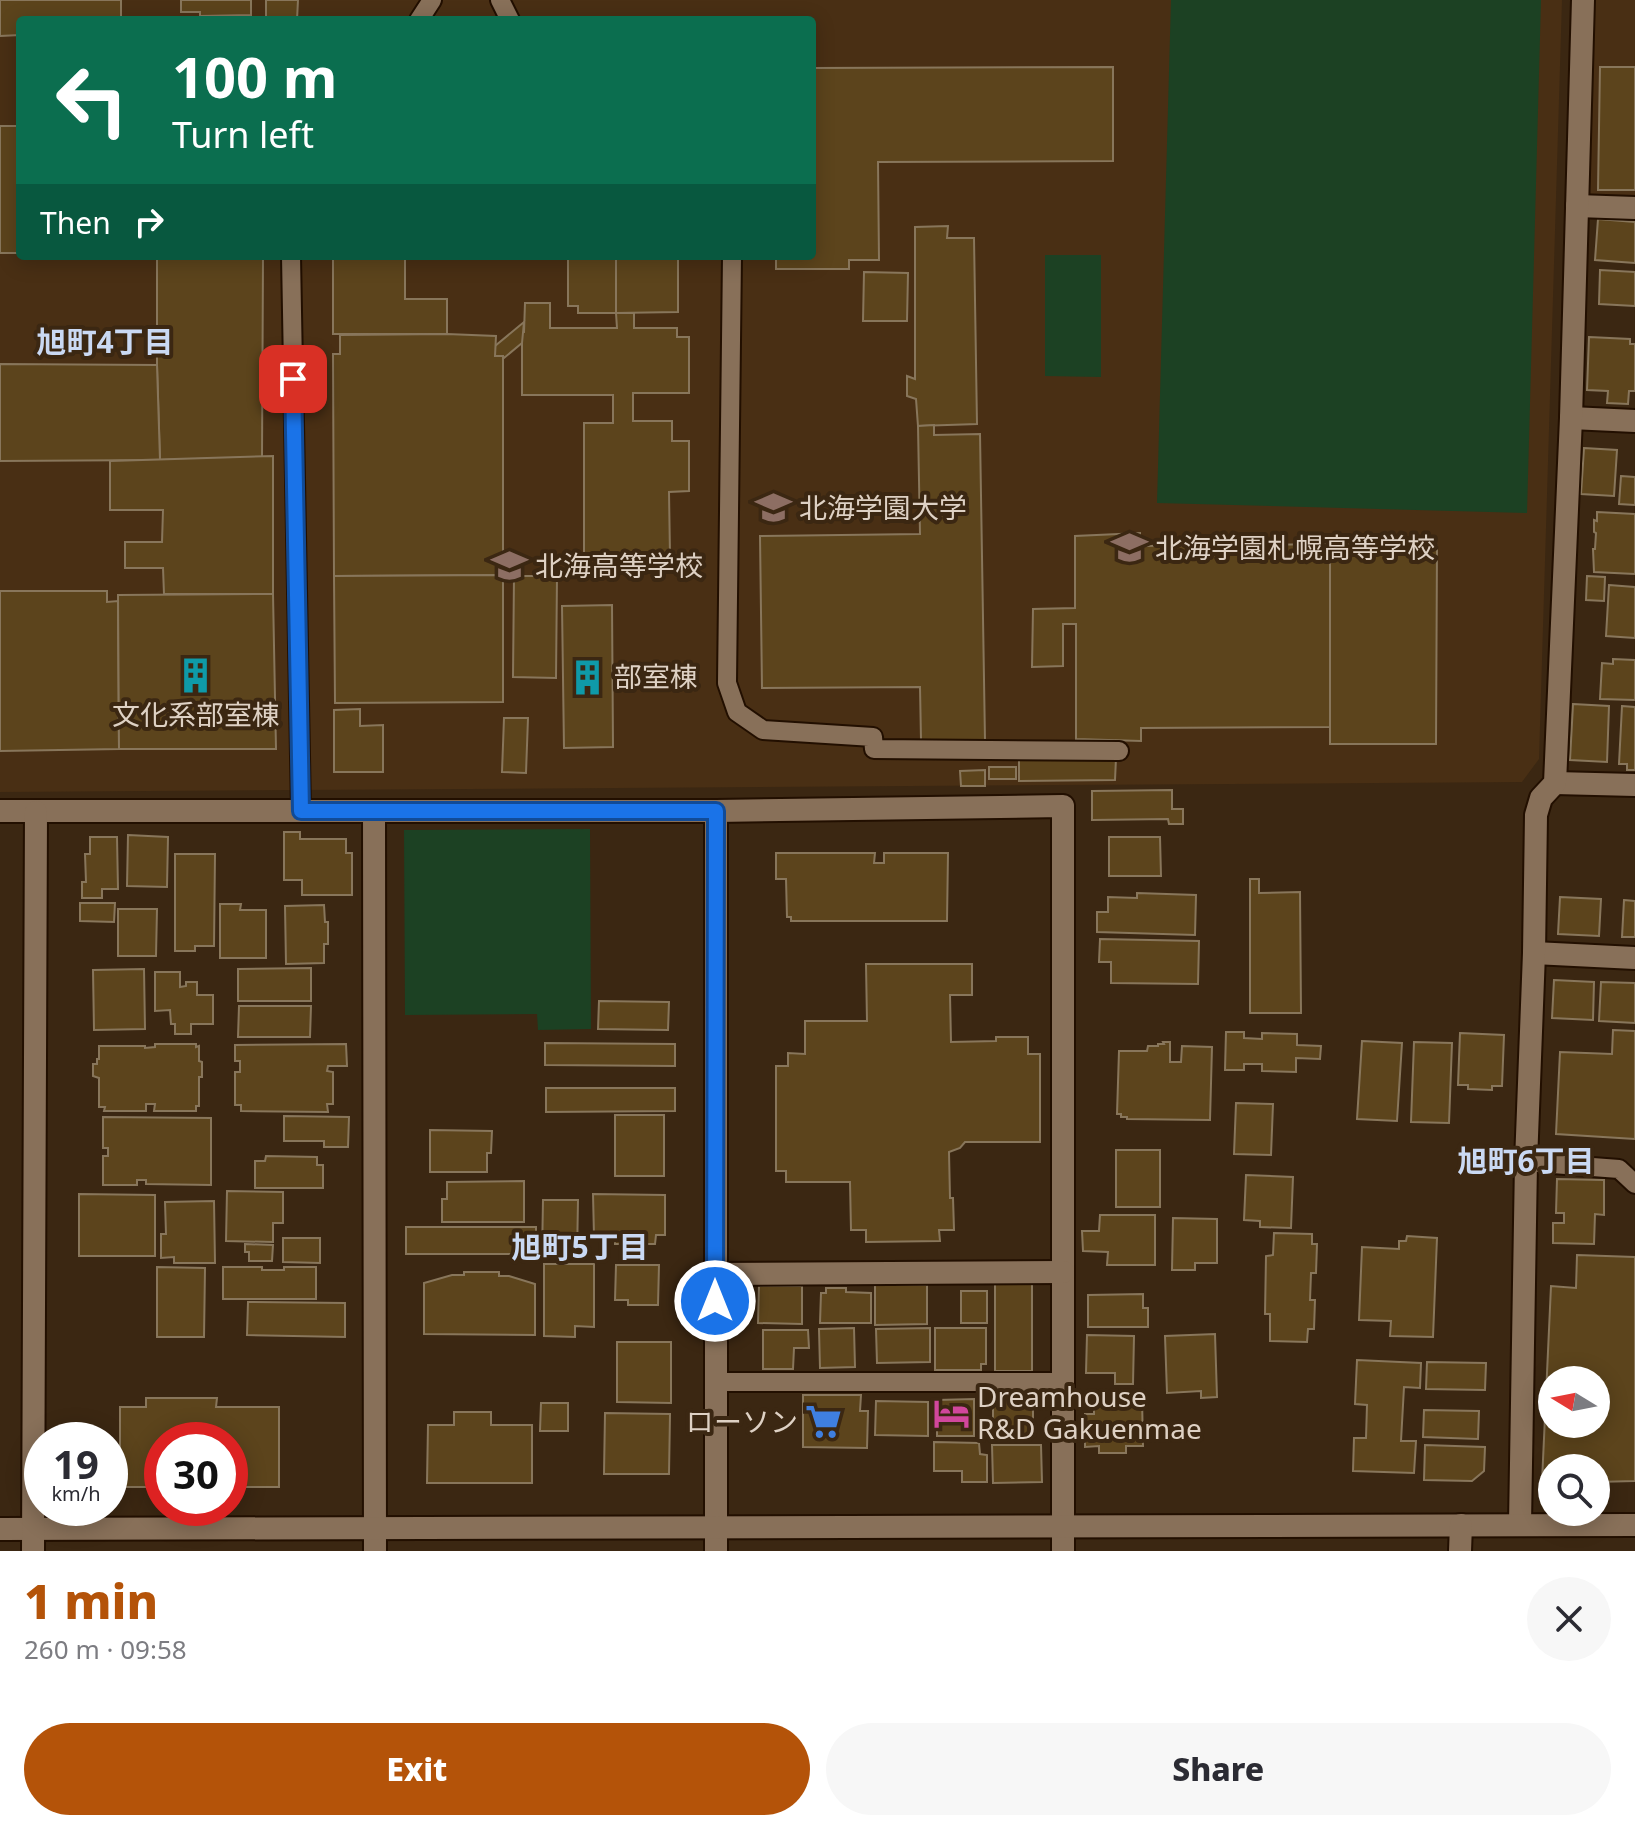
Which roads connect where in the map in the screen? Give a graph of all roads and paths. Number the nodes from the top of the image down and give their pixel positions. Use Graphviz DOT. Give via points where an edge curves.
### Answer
graph roads {
  1 [pos="1583,0"];
  2 [pos="1577,206"];
  3 [pos="1635,208"];
  4 [pos="291,260"];
  5 [pos="732,260"];
  6 [pos="1571,418"];
  7 [pos="1635,421"];
  8 [pos="1119,751"];
  9 [pos="1555,783"];
  10 [pos="1635,785"];
  11 [pos="0,811"];
  12 [pos="301,811"];
  13 [pos="374,811"];
  14 [pos="716,811"];
  15 [pos="36,812"];
  16 [pos="1534,953"];
  17 [pos="1635,958"];
  18 [pos="1526,1162"];
  19 [pos="1635,1184"];
  20 [pos="1063,1272"];
  21 [pos="715,1274"];
  22 [pos="716,1382"];
  23 [pos="1063,1382"];
  24 [pos="1520,1524"];
  25 [pos="1461,1525"];
  26 [pos="1635,1525"];
  27 [pos="1064,1526"];
  28 [pos="375,1527"];
  29 [pos="717,1527"];
  30 [pos="0,1529"];
  31 [pos="34,1540"];
  32 [pos="375,1551"];
  33 [pos="716,1551"];
  34 [pos="1063,1551"];
  35 [pos="1460,1551"];
  1 -- 2 [label="street"];
  2 -- 3 [label="street"];
  2 -- 6 [label="street"];
  4 -- 12 [label="lane"];
  5 -- 8 [label="lane" via="727,683 737,712 763,730 873,737 874,749"];
  6 -- 7 [label="street"];
  6 -- 9 [label="street"];
  9 -- 10 [label="street"];
  9 -- 16 [label="street" via="1541,798 1536,815"];
  11 -- 15 [label="street"];
  12 -- 13 [label="street"];
  12 -- 15 [label="street"];
  13 -- 14 [label="street"];
  13 -- 28 [label="street"];
  14 -- 20 [label="street" via="1063,806"];
  14 -- 21 [label="street"];
  15 -- 31 [label="street"];
  16 -- 17 [label="street"];
  16 -- 18 [label="street"];
  18 -- 19 [label="lane" via="1619,1169"];
  18 -- 24 [label="street"];
  20 -- 21 [label="street"];
  20 -- 23 [label="street"];
  21 -- 22 [label="street"];
  22 -- 23 [label="lane"];
  22 -- 29 [label="street"];
  23 -- 27 [label="street"];
  24 -- 25 [label="street"];
  24 -- 26 [label="street"];
  25 -- 27 [label="street"];
  25 -- 35 [label="street"];
  27 -- 29 [label="street"];
  27 -- 34 [label="street"];
  28 -- 29 [label="street"];
  28 -- 31 [label="street"];
  28 -- 32 [label="street"];
  29 -- 33 [label="street"];
  30 -- 31 [label="street"];
}
